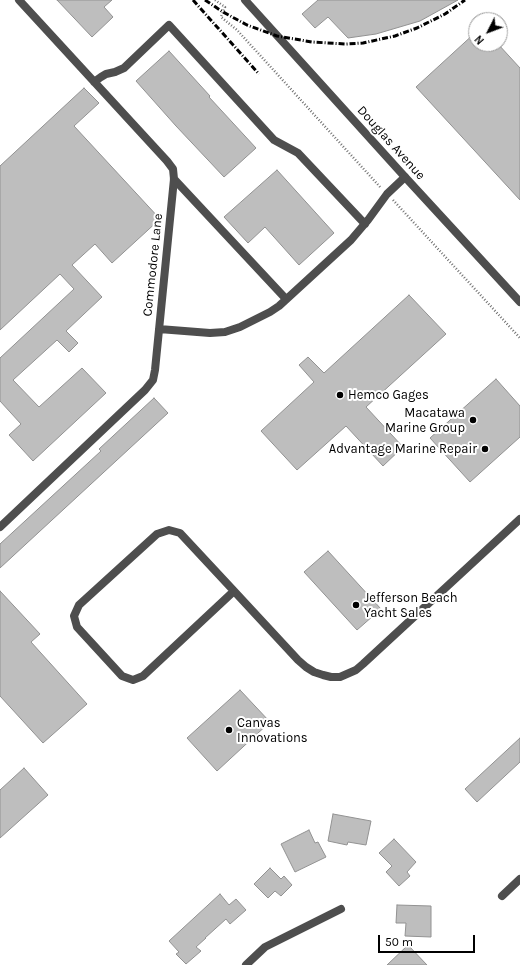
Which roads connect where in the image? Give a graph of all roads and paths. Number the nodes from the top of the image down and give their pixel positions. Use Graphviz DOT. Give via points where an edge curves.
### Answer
graph roads {
  1 [pos="19,0"];
  2 [pos="215,0"];
  3 [pos="245,0"];
  4 [pos="94,82"];
  5 [pos="405,177"];
  6 [pos="174,178"];
  7 [pos="380,186"];
  8 [pos="395,202"];
  9 [pos="365,224"];
  10 [pos="286,299"];
  11 [pos="520,302"];
  12 [pos="159,329"];
  13 [pos="520,338"];
  14 [pos="520,519"];
  15 [pos="0,527"];
  16 [pos="234,591"];
  17 [pos="520,879"];
  18 [pos="502,896"];
  19 [pos="341,910"];
  20 [pos="246,965"];
  1 -- 4 [label="street, Commodore Lane"];
  2 -- 7 [label="path" via="225,8 221,17 237,30"];
  3 -- 5 [label="street, Douglas Avenue"];
  4 -- 6 [label="street, Commodore Lane" via="167,161 173,169"];
  4 -- 9 [label="street" via="106,74 124,68 169,25 274,140 298,153"];
  5 -- 9 [label="street" via="387,194"];
  5 -- 11 [label="street, Douglas Avenue"];
  6 -- 10 [label="street"];
  6 -- 12 [label="street, Commodore Lane"];
  8 -- 13 [label="path"];
  9 -- 10 [label="street"];
  10 -- 12 [label="street" via="255,320 225,332"];
  12 -- 15 [label="street, Commodore Lane" via="156,370 145,390"];
  14 -- 16 [label="street" via="363,664 340,677 323,675 306,667"];
  16 -- 16 [label="street" via="180,533 168,530 157,534 79,606 74,616 77,627 122,676 133,680 143,676"];
  17 -- 18 [label="street"];
  19 -- 20 [label="street" via="265,947"];
}
